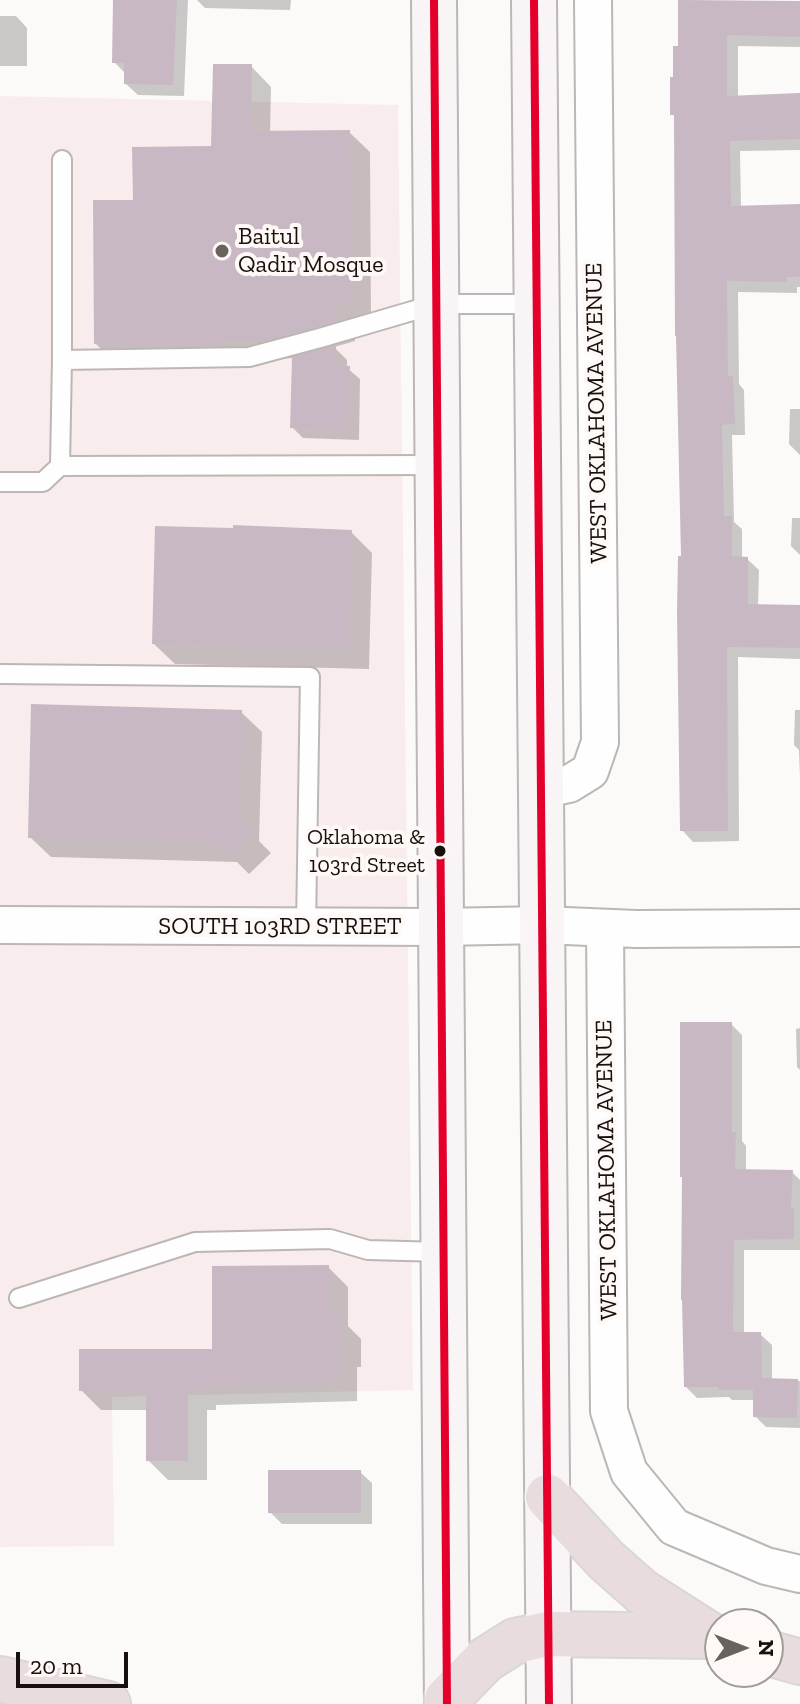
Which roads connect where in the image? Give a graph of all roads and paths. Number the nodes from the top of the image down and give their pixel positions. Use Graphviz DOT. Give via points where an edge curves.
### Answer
graph roads {
  1 [pos="434,0"];
  2 [pos="534,0"];
  3 [pos="593,0"];
  4 [pos="62,160"];
  5 [pos="436,304"];
  6 [pos="537,304"];
  7 [pos="62,360"];
  8 [pos="437,465"];
  9 [pos="60,466"];
  10 [pos="0,482"];
  11 [pos="0,674"];
  12 [pos="541,790"];
  13 [pos="0,925"];
  14 [pos="543,925"];
  15 [pos="306,927"];
  16 [pos="441,927"];
  17 [pos="605,928"];
  18 [pos="800,928"];
  19 [pos="443,1252"];
  20 [pos="19,1298"];
  21 [pos="548,1497"];
  22 [pos="800,1574"];
  23 [pos="704,1630"];
  24 [pos="548,1634"];
  25 [pos="704,1637"];
  26 [pos="0,1679"];
  27 [pos="447,1701"];
  28 [pos="108,1704"];
  29 [pos="549,1704"];
  1 -- 5 [label="main road"];
  2 -- 6 [label="main road"];
  3 -- 12 [label="street, WEST OKLAHOMA AVENUE" via="600,742 590,771 569,784"];
  4 -- 7 [label="lane"];
  5 -- 6 [label="lane"];
  5 -- 7 [label="lane" via="249,357"];
  5 -- 8 [label="main road"];
  6 -- 12 [label="main road"];
  7 -- 9 [label="lane"];
  8 -- 9 [label="lane"];
  8 -- 16 [label="main road"];
  9 -- 10 [label="lane" via="43,482"];
  11 -- 15 [label="lane" via="310,677"];
  12 -- 14 [label="main road"];
  13 -- 15 [label="street, SOUTH 103RD STREET"];
  14 -- 16 [label="street, SOUTH 103RD STREET"];
  14 -- 17 [label="street, SOUTH 103RD STREET"];
  14 -- 21 [label="main road"];
  15 -- 16 [label="street, SOUTH 103RD STREET"];
  16 -- 19 [label="main road"];
  17 -- 18 [label="street, SOUTH 103RD STREET"];
  17 -- 22 [label="street, WEST OKLAHOMA AVENUE" via="609,1411 629,1472 674,1527 766,1566"];
  19 -- 20 [label="lane" via="368,1250 330,1239 195,1242"];
  19 -- 27 [label="main road"];
  21 -- 23 [label="highway" via="641,1591"];
  21 -- 24 [label="main road"];
  24 -- 25 [label="highway"];
  24 -- 27 [label="highway" via="515,1641 485,1660"];
  24 -- 29 [label="main road"];
  26 -- 28 [label="highway"];
}
